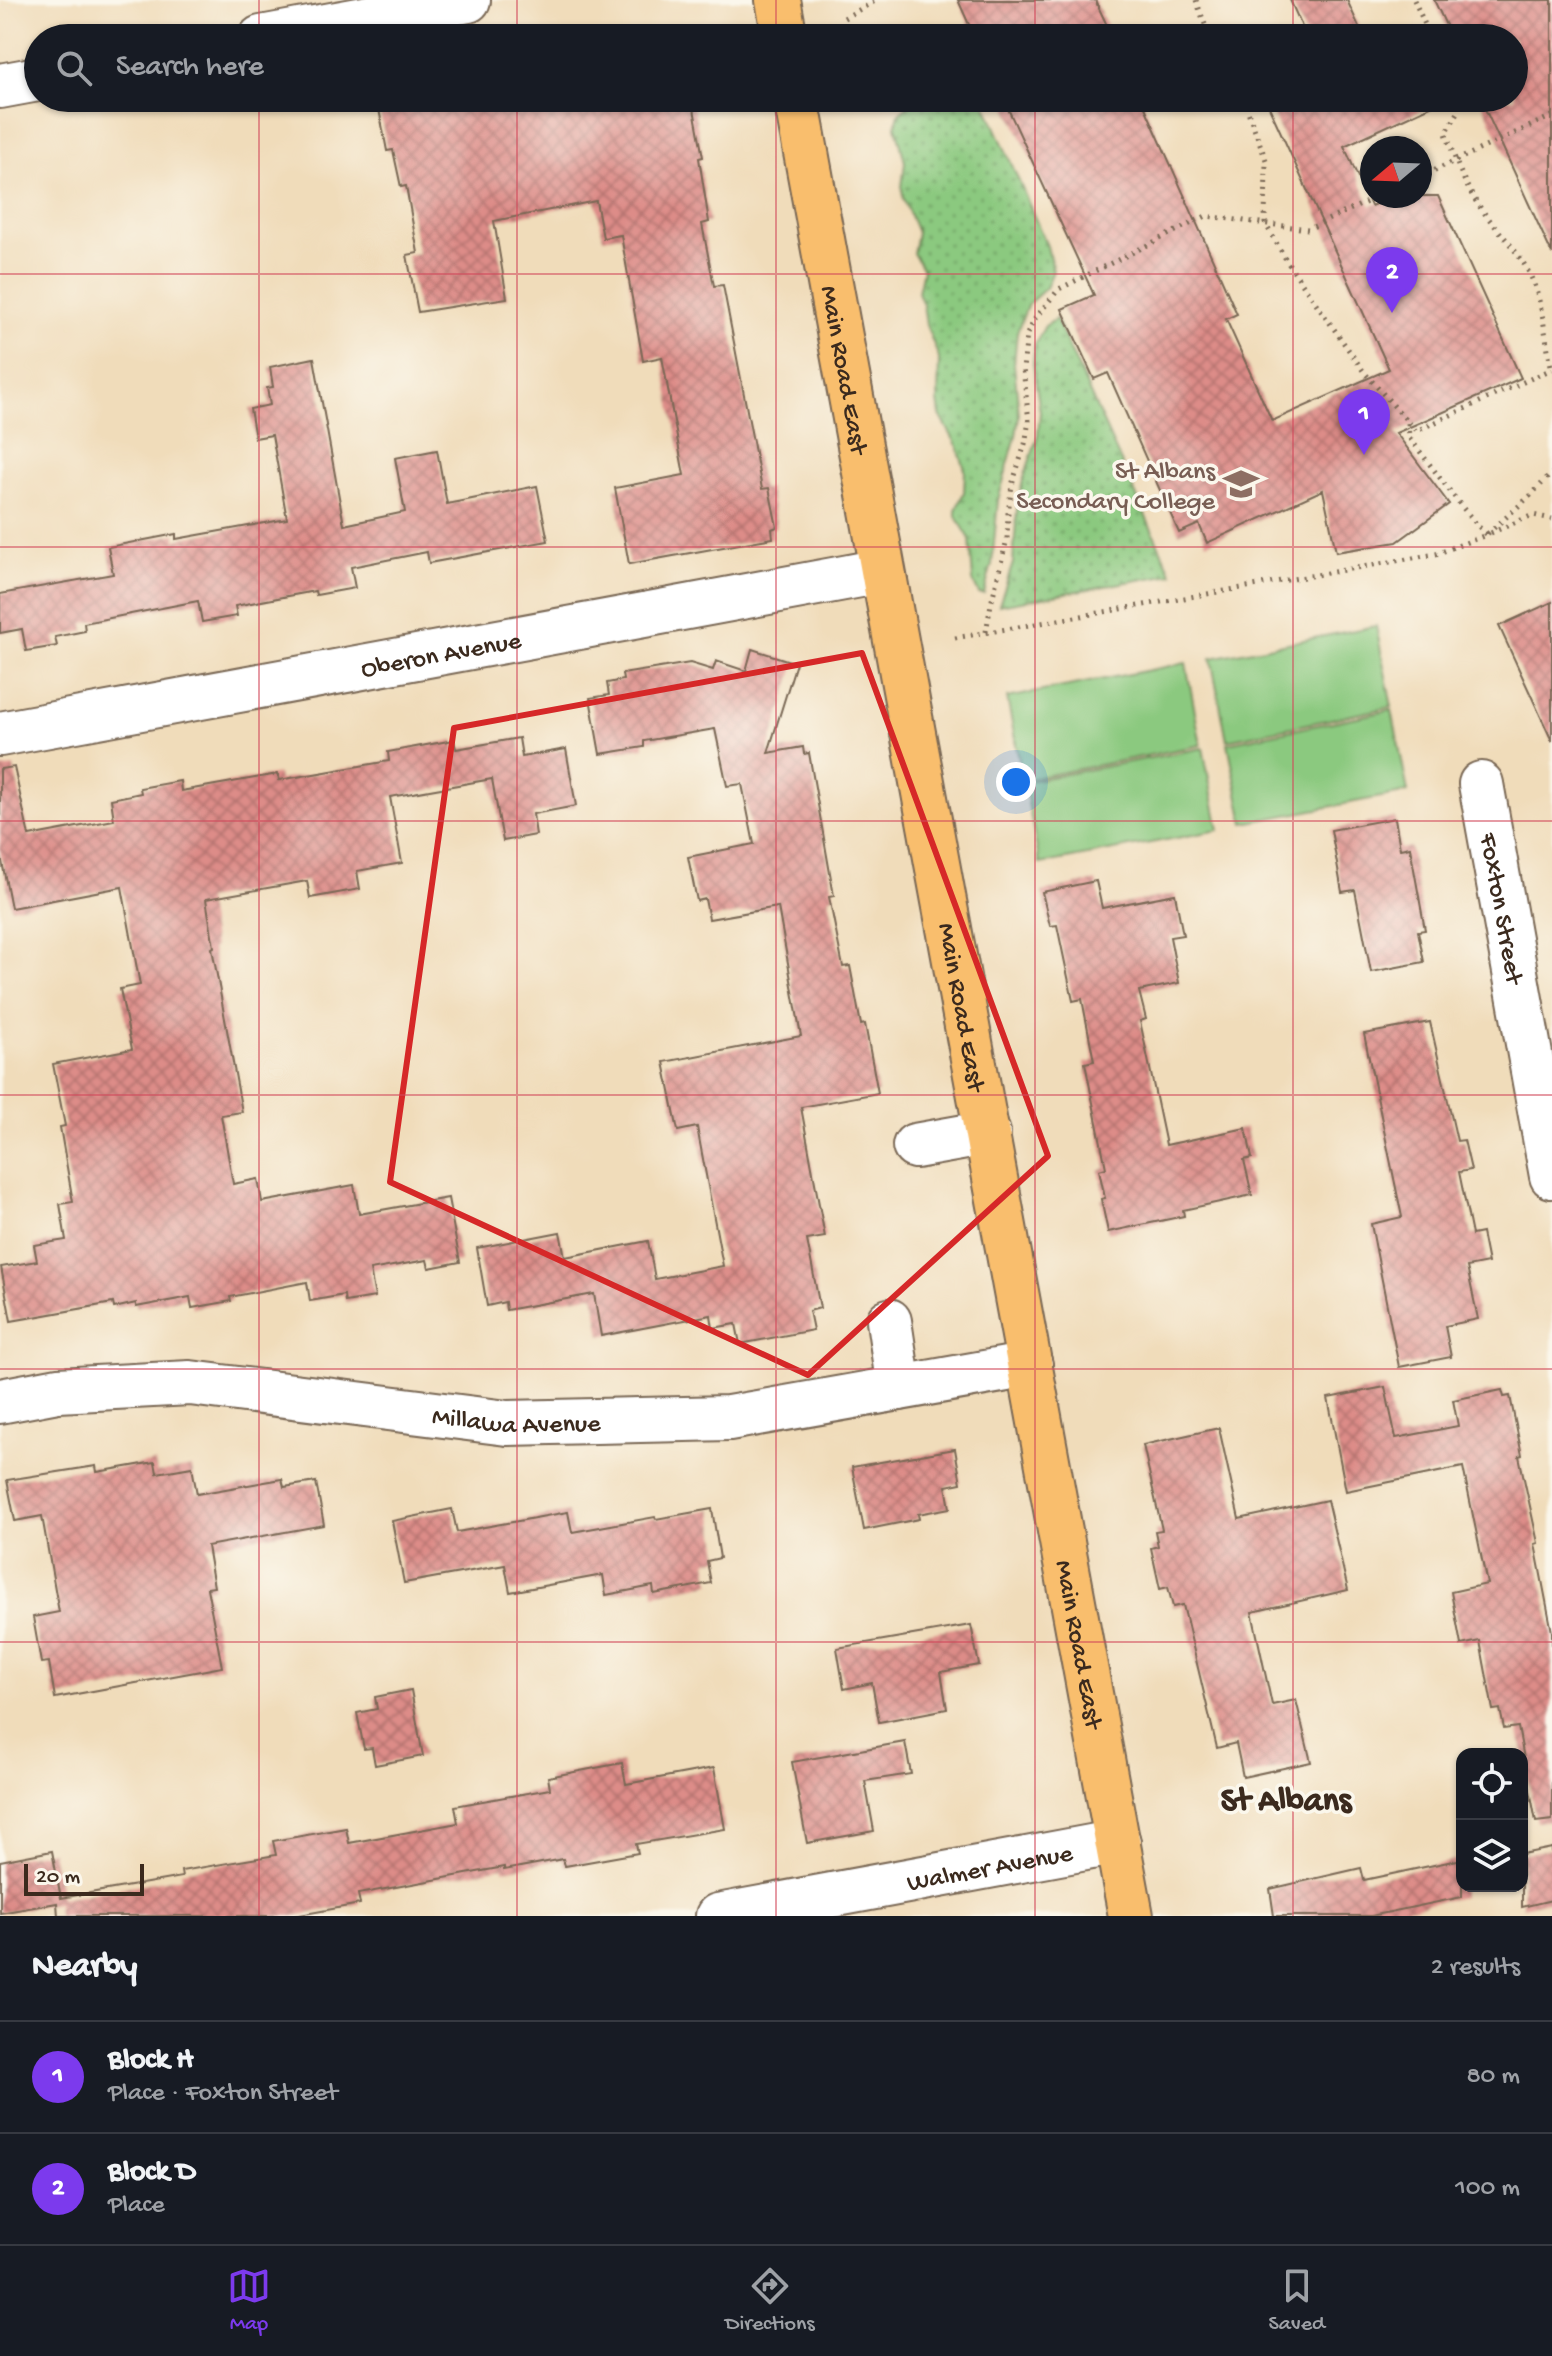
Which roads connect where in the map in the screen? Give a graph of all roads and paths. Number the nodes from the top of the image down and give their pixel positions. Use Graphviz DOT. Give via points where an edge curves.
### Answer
graph roads {
  1 [pos="468,0"];
  2 [pos="778,0"];
  3 [pos="877,0"];
  4 [pos="1196,0"];
  5 [pos="1414,0"];
  6 [pos="844,18"];
  7 [pos="337,24"];
  8 [pos="782,24"];
  9 [pos="1205,24"];
  10 [pos="1425,24"];
  11 [pos="24,82"];
  12 [pos="0,86"];
  13 [pos="799,112"];
  14 [pos="1248,112"];
  15 [pos="1458,112"];
  16 [pos="1552,116"];
  17 [pos="1455,161"];
  18 [pos="1432,172"];
  19 [pos="1360,205"];
  20 [pos="1265,223"];
  21 [pos="1552,370"];
  22 [pos="1408,423"];
  23 [pos="1552,473"];
  24 [pos="1552,519"];
  25 [pos="1486,535"];
  26 [pos="882,571"];
  27 [pos="986,632"];
  28 [pos="955,638"];
  29 [pos="0,734"];
  30 [pos="1481,784"];
  31 [pos="1542,1055"];
  32 [pos="988,1133"];
  33 [pos="915,1146"];
  34 [pos="1552,1176"];
  35 [pos="889,1321"];
  36 [pos="1030,1365"];
  37 [pos="899,1388"];
  38 [pos="0,1401"];
  39 [pos="1118,1842"];
  40 [pos="718,1916"];
  41 [pos="1131,1916"];
  1 -- 7 [label="street"];
  2 -- 8 [label="main road"];
  3 -- 6 [label="path"];
  4 -- 9 [label="path"];
  5 -- 10 [label="path"];
  11 -- 12 [label="street"];
  13 -- 26 [label="main road, Main Road East"];
  14 -- 20 [label="path" via="1266,160"];
  15 -- 17 [label="path" via="1446,133"];
  16 -- 17 [label="path"];
  17 -- 18 [label="path"];
  17 -- 21 [label="path" via="1472,196 1529,272 1545,318"];
  19 -- 20 [label="path" via="1308,229"];
  20 -- 22 [label="path" via="1364,372"];
  20 -- 27 [label="path" via="1206,216 1059,289 1036,317 1027,334 1023,369 1029,421"];
  21 -- 22 [label="path" via="1416,431"];
  22 -- 25 [label="path" via="1409,437"];
  23 -- 25 [label="path"];
  24 -- 25 [label="path" via="1533,515"];
  25 -- 27 [label="path" via="1436,554"];
  26 -- 29 [label="street, Oberon Avenue"];
  26 -- 32 [label="main road, Main Road East"];
  27 -- 28 [label="path"];
  30 -- 31 [label="street, Foxton Street"];
  31 -- 34 [label="street, Foxton Street"];
  32 -- 33 [label="street"];
  32 -- 36 [label="main road, Main Road East"];
  35 -- 37 [label="street"];
  36 -- 37 [label="street, Millawa Avenue"];
  36 -- 39 [label="main road, Main Road East"];
  37 -- 38 [label="street, Millawa Avenue" via="729,1418 507,1423 190,1383 58,1390"];
  39 -- 40 [label="street, Walmer Avenue"];
  39 -- 41 [label="main road, Main Road East"];
}
